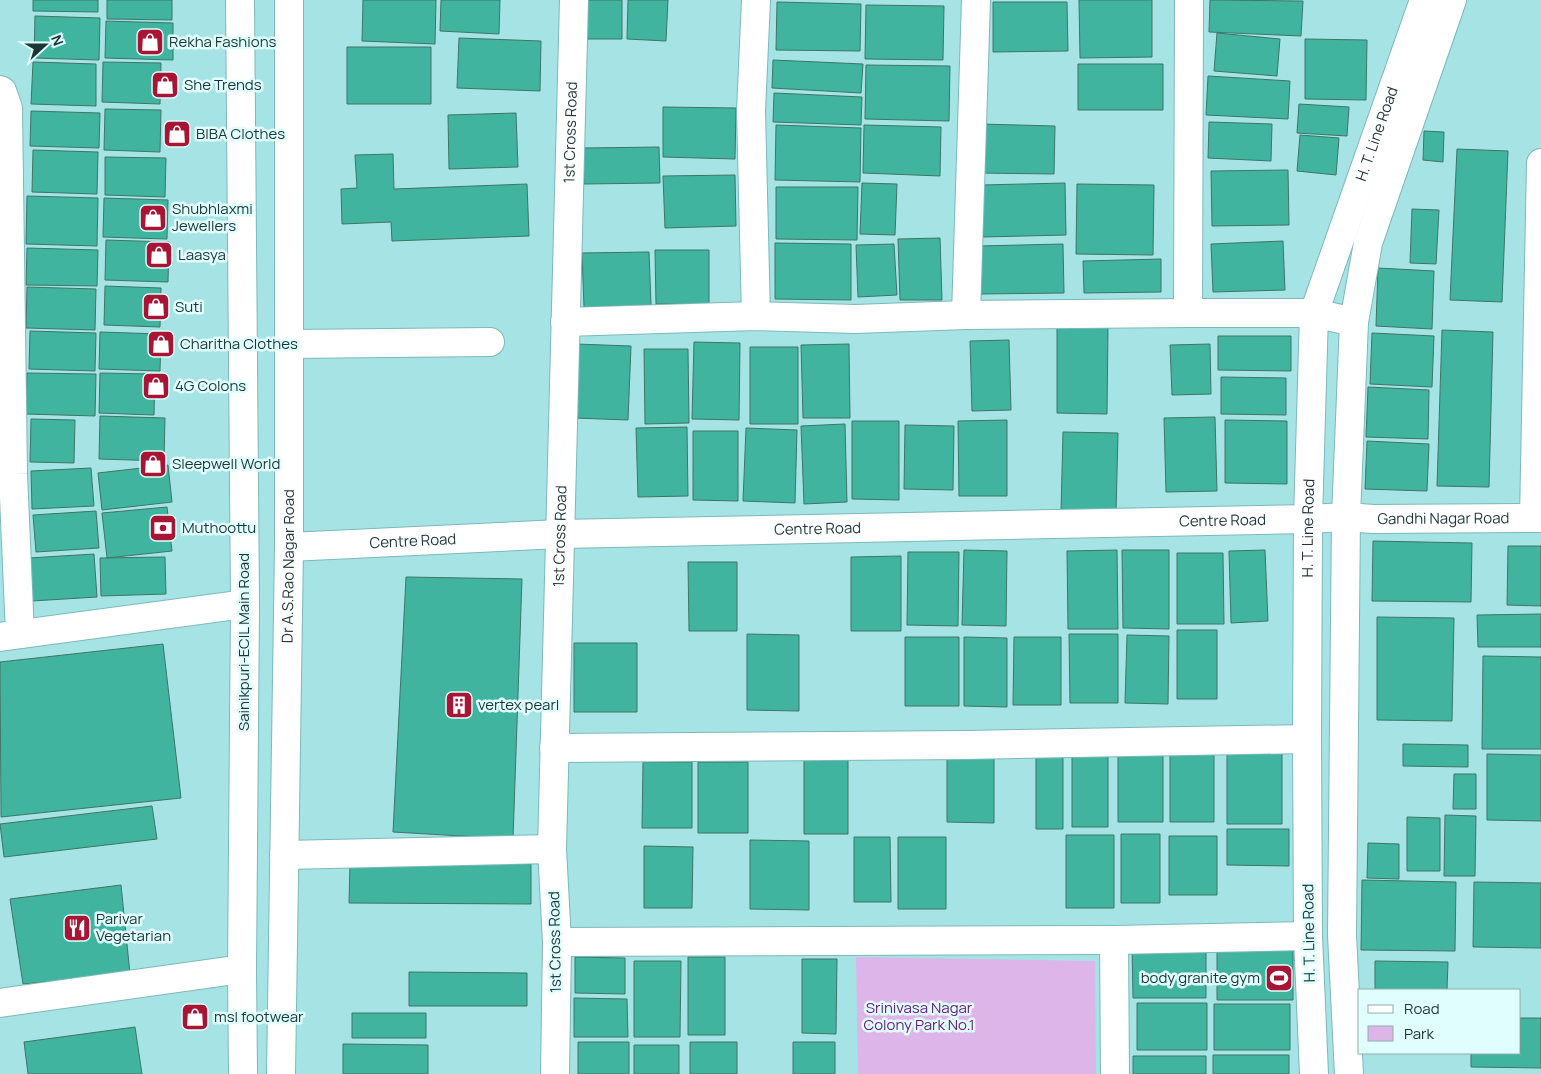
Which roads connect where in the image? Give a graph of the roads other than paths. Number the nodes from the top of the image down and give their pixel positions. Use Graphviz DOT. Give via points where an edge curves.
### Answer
graph roads {
  1 [pos="240,0"];
  2 [pos="289,0"];
  3 [pos="574,0"];
  4 [pos="756,0"];
  5 [pos="976,0"];
  6 [pos="1189,0"];
  7 [pos="1424,0"];
  8 [pos="1452,0"];
  9 [pos="0,90"];
  10 [pos="1541,163"];
  11 [pos="1188,313"];
  12 [pos="1314,313"];
  13 [pos="966,315"];
  14 [pos="756,316"];
  15 [pos="565,322"];
  16 [pos="1354,322"];
  17 [pos="490,342"];
  18 [pos="289,344"];
  19 [pos="6,474"];
  20 [pos="1346,517"];
  21 [pos="1537,518"];
  22 [pos="1308,519"];
  23 [pos="560,534"];
  24 [pos="289,547"];
  25 [pos="245,604"];
  26 [pos="10,635"];
  27 [pos="1307,739"];
  28 [pos="554,748"];
  29 [pos="552,849"];
  30 [pos="284,854"];
  31 [pos="1308,936"];
  32 [pos="1114,940"];
  33 [pos="557,942"];
  34 [pos="242,969"];
  35 [pos="0,1003"];
  36 [pos="243,1074"];
  37 [pos="281,1074"];
  38 [pos="554,1074"];
  39 [pos="1115,1074"];
  40 [pos="1314,1074"];
  41 [pos="1349,1074"];
  1 -- 25 [label="street, Sainikpuri-ECIL Main Road"];
  2 -- 18 [label="street, Dr A.S.Rao Nagar Road"];
  3 -- 15 [label="street, 1st Cross Road"];
  4 -- 14 [label="street" via="751,111"];
  5 -- 13 [label="street"];
  6 -- 11 [label="street"];
  7 -- 12 [label="street, H. T. Line Road"];
  8 -- 16 [label="street, H. T. Line Road" via="1368,242"];
  9 -- 19 [label="street" via="8,108"];
  10 -- 21 [label="street"];
  11 -- 12 [label="street"];
  11 -- 13 [label="street"];
  12 -- 16 [label="street"];
  12 -- 22 [label="street, H. T. Line Road"];
  13 -- 14 [label="street" via="856,319"];
  14 -- 15 [label="street"];
  15 -- 23 [label="street, 1st Cross Road"];
  16 -- 20 [label="street, H. T. Line Road"];
  17 -- 18 [label="street"];
  18 -- 24 [label="street, Dr A.S.Rao Nagar Road"];
  19 -- 26 [label="street"];
  20 -- 21 [label="street, Gandhi Nagar Road"];
  20 -- 22 [label="street, Centre Road"];
  20 -- 41 [label="street, H. T. Line Road" via="1342,935"];
  22 -- 23 [label="street, Centre Road"];
  22 -- 27 [label="street, H. T. Line Road"];
  23 -- 24 [label="street, Centre Road"];
  23 -- 28 [label="street, 1st Cross Road"];
  24 -- 30 [label="street, Dr A.S.Rao Nagar Road"];
  25 -- 26 [label="street"];
  25 -- 34 [label="street, Sainikpuri-ECIL Main Road"];
  27 -- 28 [label="street"];
  27 -- 31 [label="street, H. T. Line Road"];
  28 -- 29 [label="street, 1st Cross Road"];
  29 -- 30 [label="street"];
  29 -- 33 [label="street, 1st Cross Road"];
  30 -- 37 [label="street, Dr A.S.Rao Nagar Road"];
  31 -- 32 [label="street"];
  31 -- 40 [label="street, H. T. Line Road"];
  32 -- 33 [label="street"];
  32 -- 39 [label="street"];
  33 -- 38 [label="street, 1st Cross Road"];
  34 -- 35 [label="street"];
  34 -- 36 [label="street, Sainikpuri-ECIL Main Road"];
}
